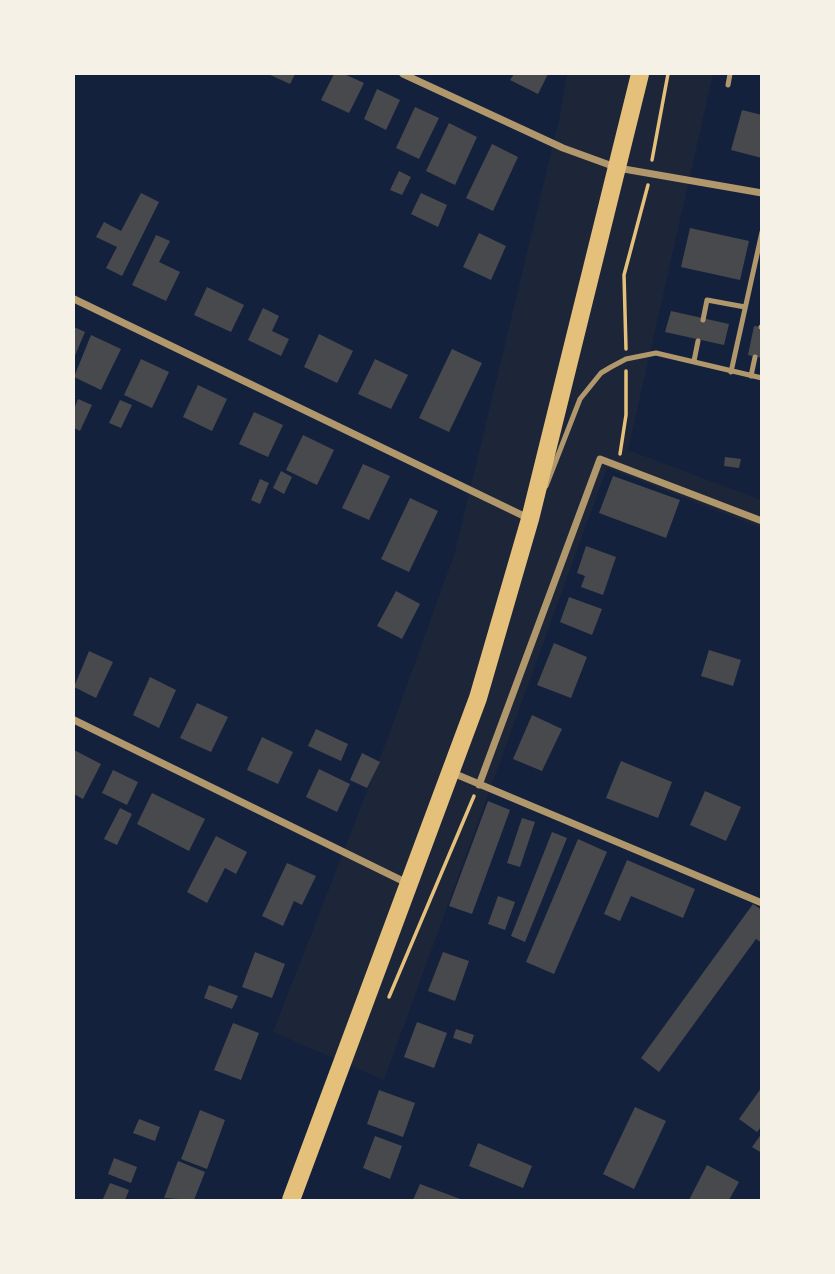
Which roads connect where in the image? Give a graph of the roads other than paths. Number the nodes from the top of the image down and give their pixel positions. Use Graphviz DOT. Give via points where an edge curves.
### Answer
graph roads {
  1 [pos="403,74"];
  2 [pos="640,74"];
  3 [pos="730,74"];
  4 [pos="728,85"];
  5 [pos="618,168"];
  6 [pos="761,193"];
  7 [pos="761,232"];
  8 [pos="759,255"];
  9 [pos="74,299"];
  10 [pos="745,307"];
  11 [pos="703,320"];
  12 [pos="698,341"];
  13 [pos="755,357"];
  14 [pos="694,361"];
  15 [pos="731,372"];
  16 [pos="751,376"];
  17 [pos="761,378"];
  18 [pos="530,519"];
  19 [pos="761,521"];
  20 [pos="74,720"];
  21 [pos="452,773"];
  22 [pos="479,785"];
  23 [pos="408,884"];
  24 [pos="761,904"];
  25 [pos="291,1200"];
  1 -- 5 [label="street" via="563,148"];
  2 -- 5 [label="main road"];
  3 -- 4 [label="lane"];
  5 -- 6 [label="street"];
  5 -- 18 [label="main road"];
  7 -- 8 [label="lane"];
  8 -- 10 [label="lane"];
  9 -- 18 [label="street"];
  10 -- 11 [label="lane" via="707,300"];
  10 -- 15 [label="lane"];
  12 -- 14 [label="lane"];
  13 -- 16 [label="lane"];
  14 -- 15 [label="lane"];
  14 -- 18 [label="lane" via="656,353 626,359 601,373 580,399"];
  15 -- 16 [label="lane"];
  16 -- 17 [label="lane"];
  18 -- 21 [label="main road"];
  19 -- 22 [label="street" via="600,459"];
  20 -- 23 [label="street"];
  21 -- 22 [label="street"];
  21 -- 23 [label="main road"];
  22 -- 24 [label="street"];
  23 -- 25 [label="main road"];
}
